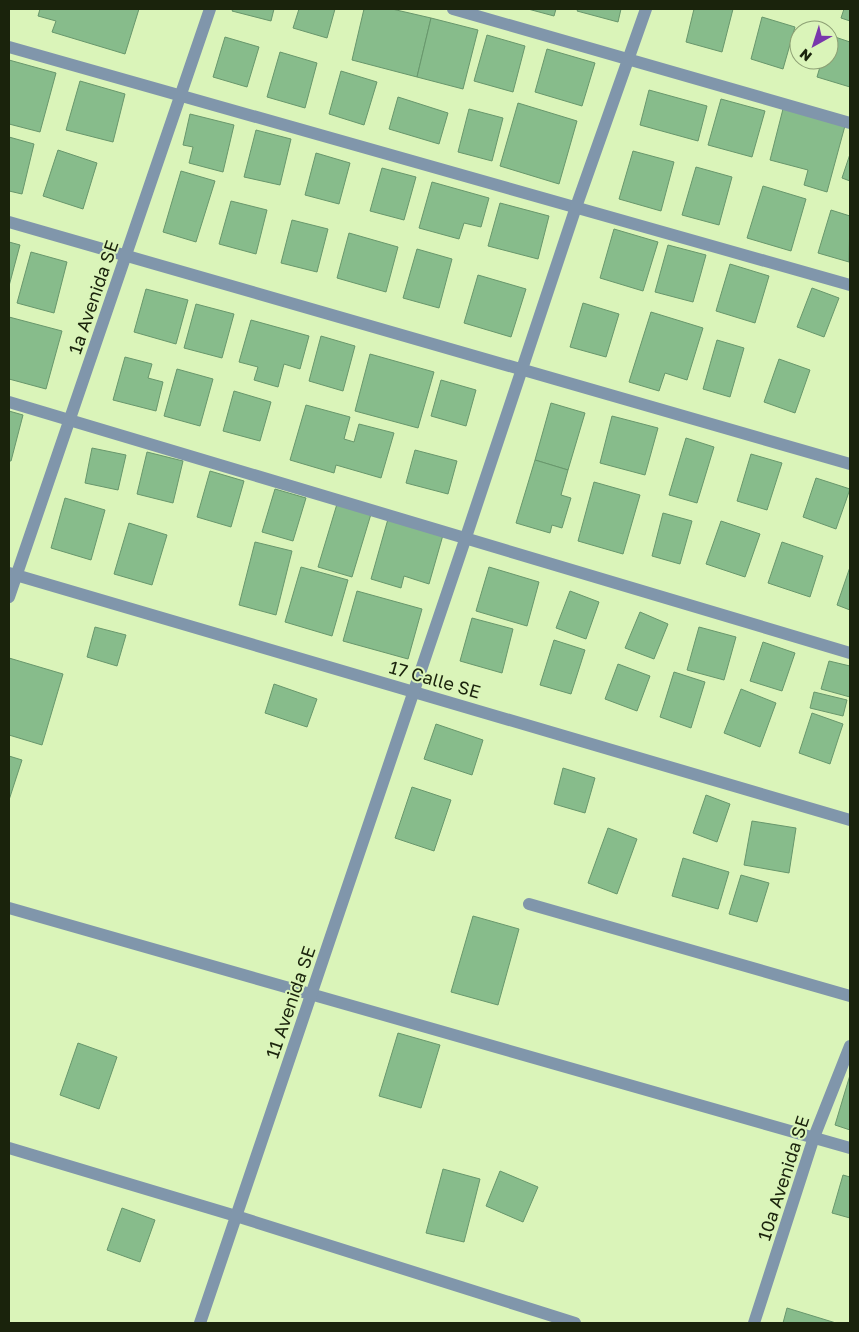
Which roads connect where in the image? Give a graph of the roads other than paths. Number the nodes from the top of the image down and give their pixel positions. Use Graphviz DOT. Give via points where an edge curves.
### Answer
graph roads {
  1 [pos="210,9"];
  2 [pos="453,9"];
  3 [pos="646,9"];
  4 [pos="9,47"];
  5 [pos="628,59"];
  6 [pos="180,96"];
  7 [pos="850,123"];
  8 [pos="576,207"];
  9 [pos="9,222"];
  10 [pos="126,256"];
  11 [pos="850,285"];
  12 [pos="522,369"];
  13 [pos="9,402"];
  14 [pos="69,420"];
  15 [pos="850,464"];
  16 [pos="466,538"];
  17 [pos="12,574"];
  18 [pos="9,597"];
  19 [pos="850,653"];
  20 [pos="414,692"];
  21 [pos="850,820"];
  22 [pos="529,904"];
  23 [pos="9,908"];
  24 [pos="311,994"];
  25 [pos="850,996"];
  26 [pos="850,1046"];
  27 [pos="814,1138"];
  28 [pos="9,1148"];
  29 [pos="850,1148"];
  30 [pos="236,1216"];
  31 [pos="200,1323"];
  32 [pos="575,1323"];
  33 [pos="754,1323"];
  1 -- 6 [label="street, 1a Avenida SE"];
  2 -- 5 [label="street"];
  3 -- 5 [label="street, 11 Avenida SE"];
  4 -- 6 [label="street"];
  5 -- 7 [label="street"];
  5 -- 8 [label="street, 11 Avenida SE"];
  6 -- 8 [label="street"];
  6 -- 10 [label="street, 1a Avenida SE"];
  8 -- 11 [label="street"];
  8 -- 12 [label="street, 11 Avenida SE"];
  9 -- 10 [label="street"];
  10 -- 12 [label="street"];
  10 -- 14 [label="street, 1a Avenida SE"];
  12 -- 15 [label="street"];
  12 -- 16 [label="street, 11 Avenida SE"];
  13 -- 14 [label="street"];
  14 -- 16 [label="street"];
  14 -- 17 [label="street, 1a Avenida SE"];
  16 -- 19 [label="street"];
  16 -- 20 [label="street, 11 Avenida SE"];
  17 -- 18 [label="street, 1a Avenida SE"];
  17 -- 20 [label="street, 17 Calle SE"];
  20 -- 21 [label="street, 17 Calle SE"];
  20 -- 24 [label="street, 11 Avenida SE"];
  22 -- 25 [label="street"];
  23 -- 24 [label="street"];
  24 -- 27 [label="street"];
  24 -- 30 [label="street, 11 Avenida SE"];
  26 -- 27 [label="street, 10a Avenida SE"];
  27 -- 29 [label="street"];
  27 -- 33 [label="street, 10a Avenida SE"];
  28 -- 30 [label="street"];
  30 -- 31 [label="street, 11 Avenida SE"];
  30 -- 32 [label="street"];
}
